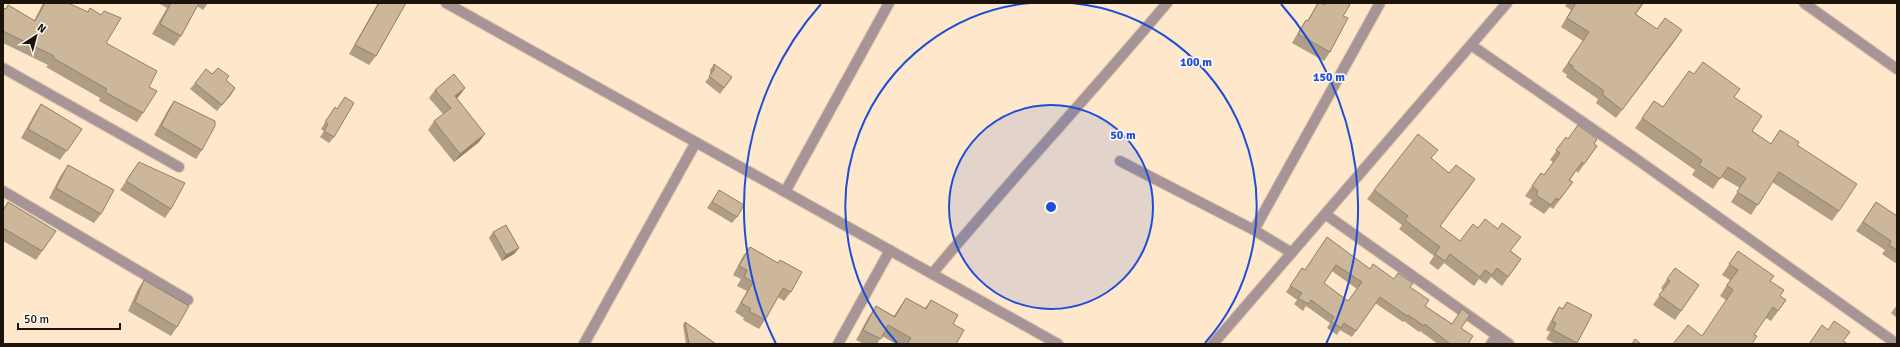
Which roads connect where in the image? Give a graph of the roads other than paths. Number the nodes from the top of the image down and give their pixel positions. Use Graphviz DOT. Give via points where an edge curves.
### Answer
graph roads {
  1 [pos="446,3"];
  2 [pos="888,3"];
  3 [pos="1167,3"];
  4 [pos="1507,3"];
  5 [pos="1804,3"];
  6 [pos="1377,4"];
  7 [pos="1471,45"];
  8 [pos="3,68"];
  9 [pos="1897,69"];
  10 [pos="696,142"];
  11 [pos="1120,161"];
  12 [pos="179,167"];
  13 [pos="3,191"];
  14 [pos="785,192"];
  15 [pos="1325,214"];
  16 [pos="1254,230"];
  17 [pos="890,250"];
  18 [pos="1292,253"];
  19 [pos="932,274"];
  20 [pos="188,300"];
  21 [pos="1497,335"];
  22 [pos="584,344"];
  23 [pos="838,344"];
  24 [pos="1058,344"];
  25 [pos="1213,344"];
  26 [pos="1491,344"];
  27 [pos="1509,344"];
  28 [pos="1897,344"];
  1 -- 10 [label="street"];
  2 -- 14 [label="street"];
  3 -- 19 [label="street"];
  4 -- 7 [label="street"];
  5 -- 9 [label="street"];
  6 -- 16 [label="street"];
  7 -- 15 [label="street"];
  7 -- 28 [label="street"];
  8 -- 12 [label="street"];
  10 -- 14 [label="street"];
  10 -- 22 [label="street"];
  11 -- 16 [label="street"];
  13 -- 20 [label="street"];
  14 -- 17 [label="street"];
  15 -- 18 [label="street"];
  15 -- 21 [label="street"];
  16 -- 18 [label="street"];
  17 -- 19 [label="street"];
  17 -- 23 [label="street"];
  18 -- 25 [label="street"];
  19 -- 24 [label="street"];
  21 -- 26 [label="street"];
  21 -- 27 [label="street"];
}
